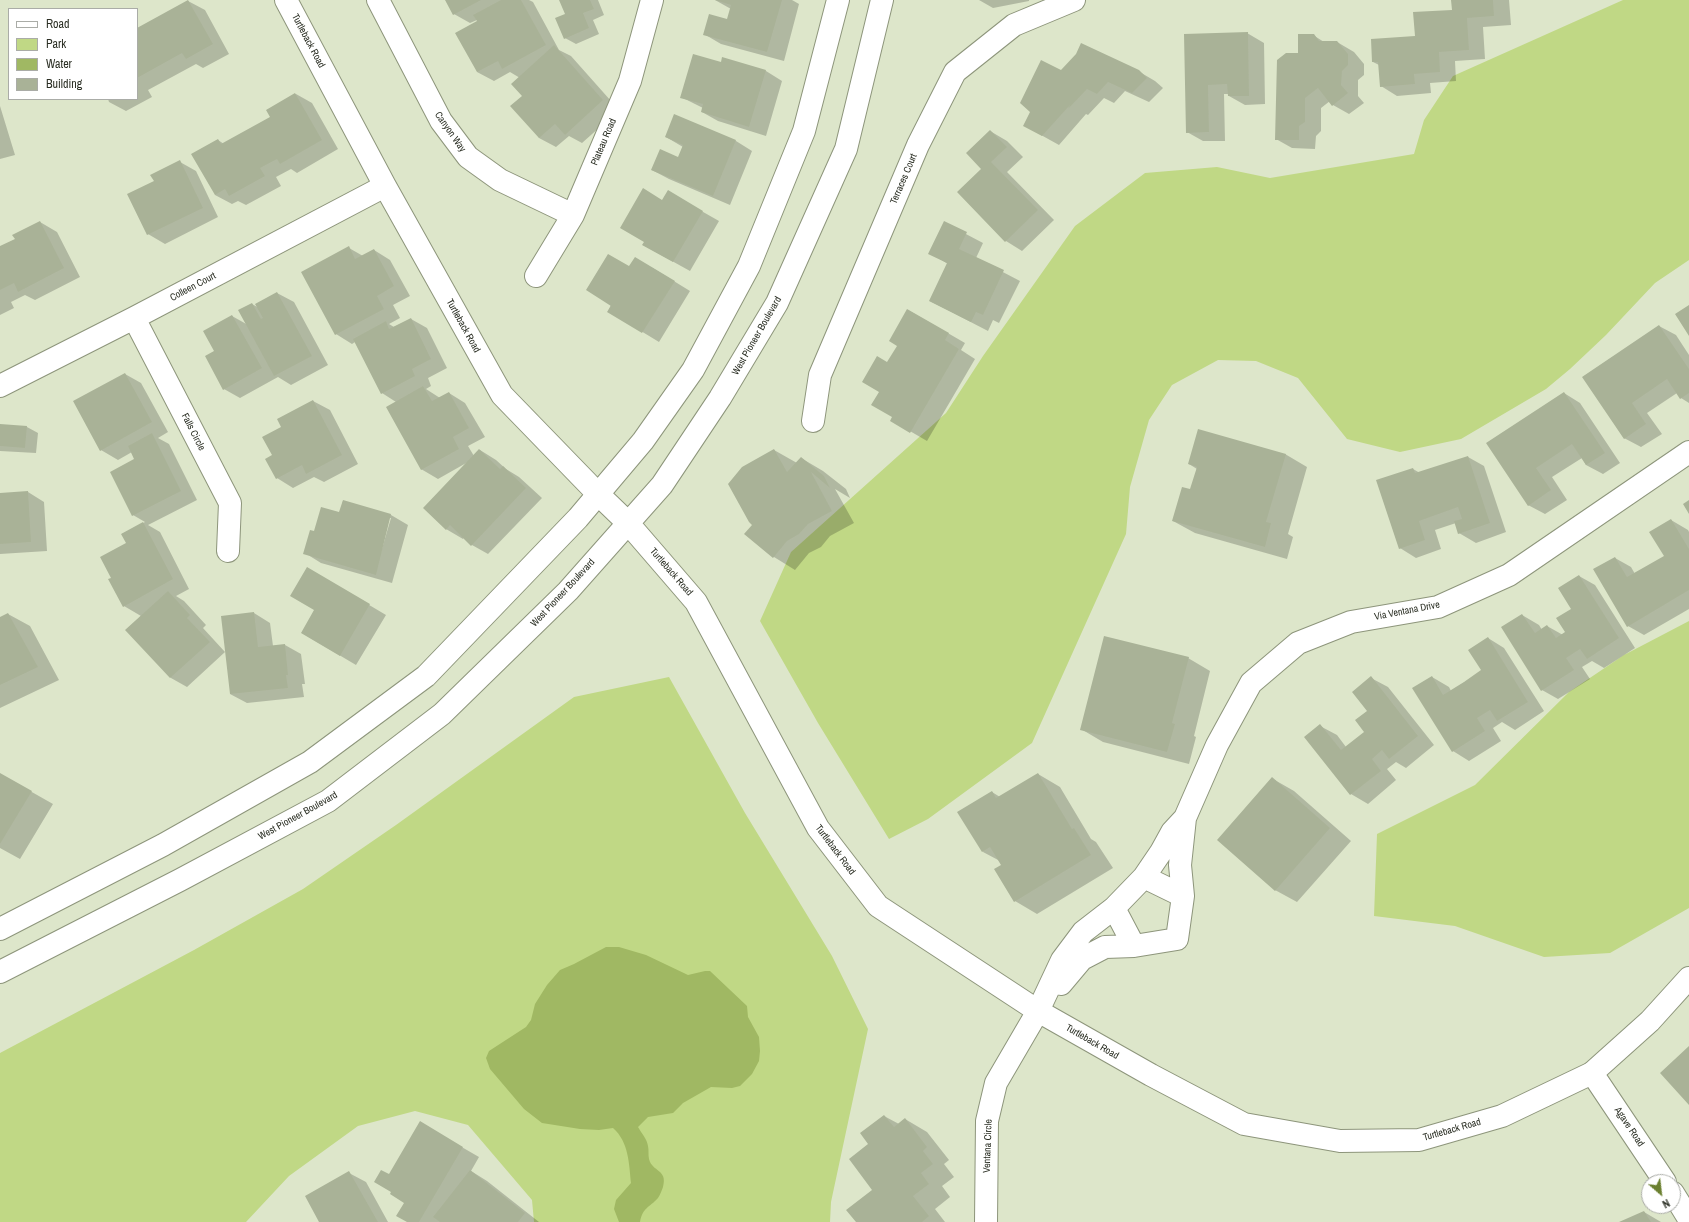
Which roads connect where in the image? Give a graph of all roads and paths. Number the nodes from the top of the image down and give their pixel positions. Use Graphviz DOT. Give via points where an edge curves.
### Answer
graph roads {
  1 [pos="286,0"];
  2 [pos="378,0"];
  3 [pos="652,0"];
  4 [pos="838,0"];
  5 [pos="882,0"];
  6 [pos="1074,0"];
  7 [pos="385,186"];
  8 [pos="573,215"];
  9 [pos="536,276"];
  10 [pos="134,318"];
  11 [pos="0,386"];
  12 [pos="813,421"];
  13 [pos="1689,452"];
  14 [pos="598,495"];
  15 [pos="627,522"];
  16 [pos="228,551"];
  17 [pos="1185,818"];
  18 [pos="1144,877"];
  19 [pos="1183,896"];
  20 [pos="1114,908"];
  21 [pos="0,929"];
  22 [pos="1134,946"];
  23 [pos="0,972"];
  24 [pos="1689,978"];
  25 [pos="1038,1011"];
  26 [pos="1592,1073"];
  27 [pos="1660,1174"];
  28 [pos="986,1222"];
  1 -- 7 [label="main road, Turtleback Road"];
  2 -- 8 [label="main road, Canyon Way" via="441,121 468,156 500,180"];
  3 -- 8 [label="main road, Plateau Road" via="630,81"];
  4 -- 14 [label="main road" via="804,130 748,266 693,370 643,441"];
  5 -- 15 [label="main road, West Pioneer Boulevard" via="846,149 777,303 720,398 662,485"];
  6 -- 12 [label="main road, Terraces Court" via="1014,25 955,72 918,144 820,375"];
  7 -- 10 [label="main road, Colleen Court"];
  7 -- 14 [label="main road, Turtleback Road" via="502,395"];
  8 -- 9 [label="main road, Plateau Road"];
  10 -- 11 [label="main road, Colleen Court"];
  10 -- 16 [label="main road, Falls Circle" via="230,503"];
  13 -- 17 [label="main road, Via Ventana Drive" via="1509,575 1438,607 1351,622 1298,643 1251,683 1217,745"];
  14 -- 15 [label="main road, Turtleback Road"];
  14 -- 21 [label="main road" via="426,676 310,762 163,845"];
  15 -- 23 [label="main road, West Pioneer Boulevard" via="568,591 442,714 328,801"];
  15 -- 25 [label="main road, Turtleback Road" via="696,602 818,828 878,906"];
  17 -- 18 [label="main road, Via Ventana Drive" via="1172,832 1162,852"];
  17 -- 19 [label="main road, Via Ventana Drive" via="1180,865"];
  18 -- 19 [label="main road"];
  18 -- 20 [label="main road"];
  19 -- 22 [label="main road" via="1177,939"];
  20 -- 22 [label="main road"];
  20 -- 25 [label="main road" via="1083,932 1062,960"];
  22 -- 25 [label="main road" via="1105,947 1082,959"];
  24 -- 26 [label="main road, Turtleback Road" via="1650,1021"];
  25 -- 26 [label="main road, Turtleback Road" via="1244,1124 1340,1141 1419,1140 1502,1116"];
  25 -- 28 [label="main road, Ventana Circle" via="996,1083 987,1121"];
  26 -- 27 [label="main road, Agave Road"];
}
